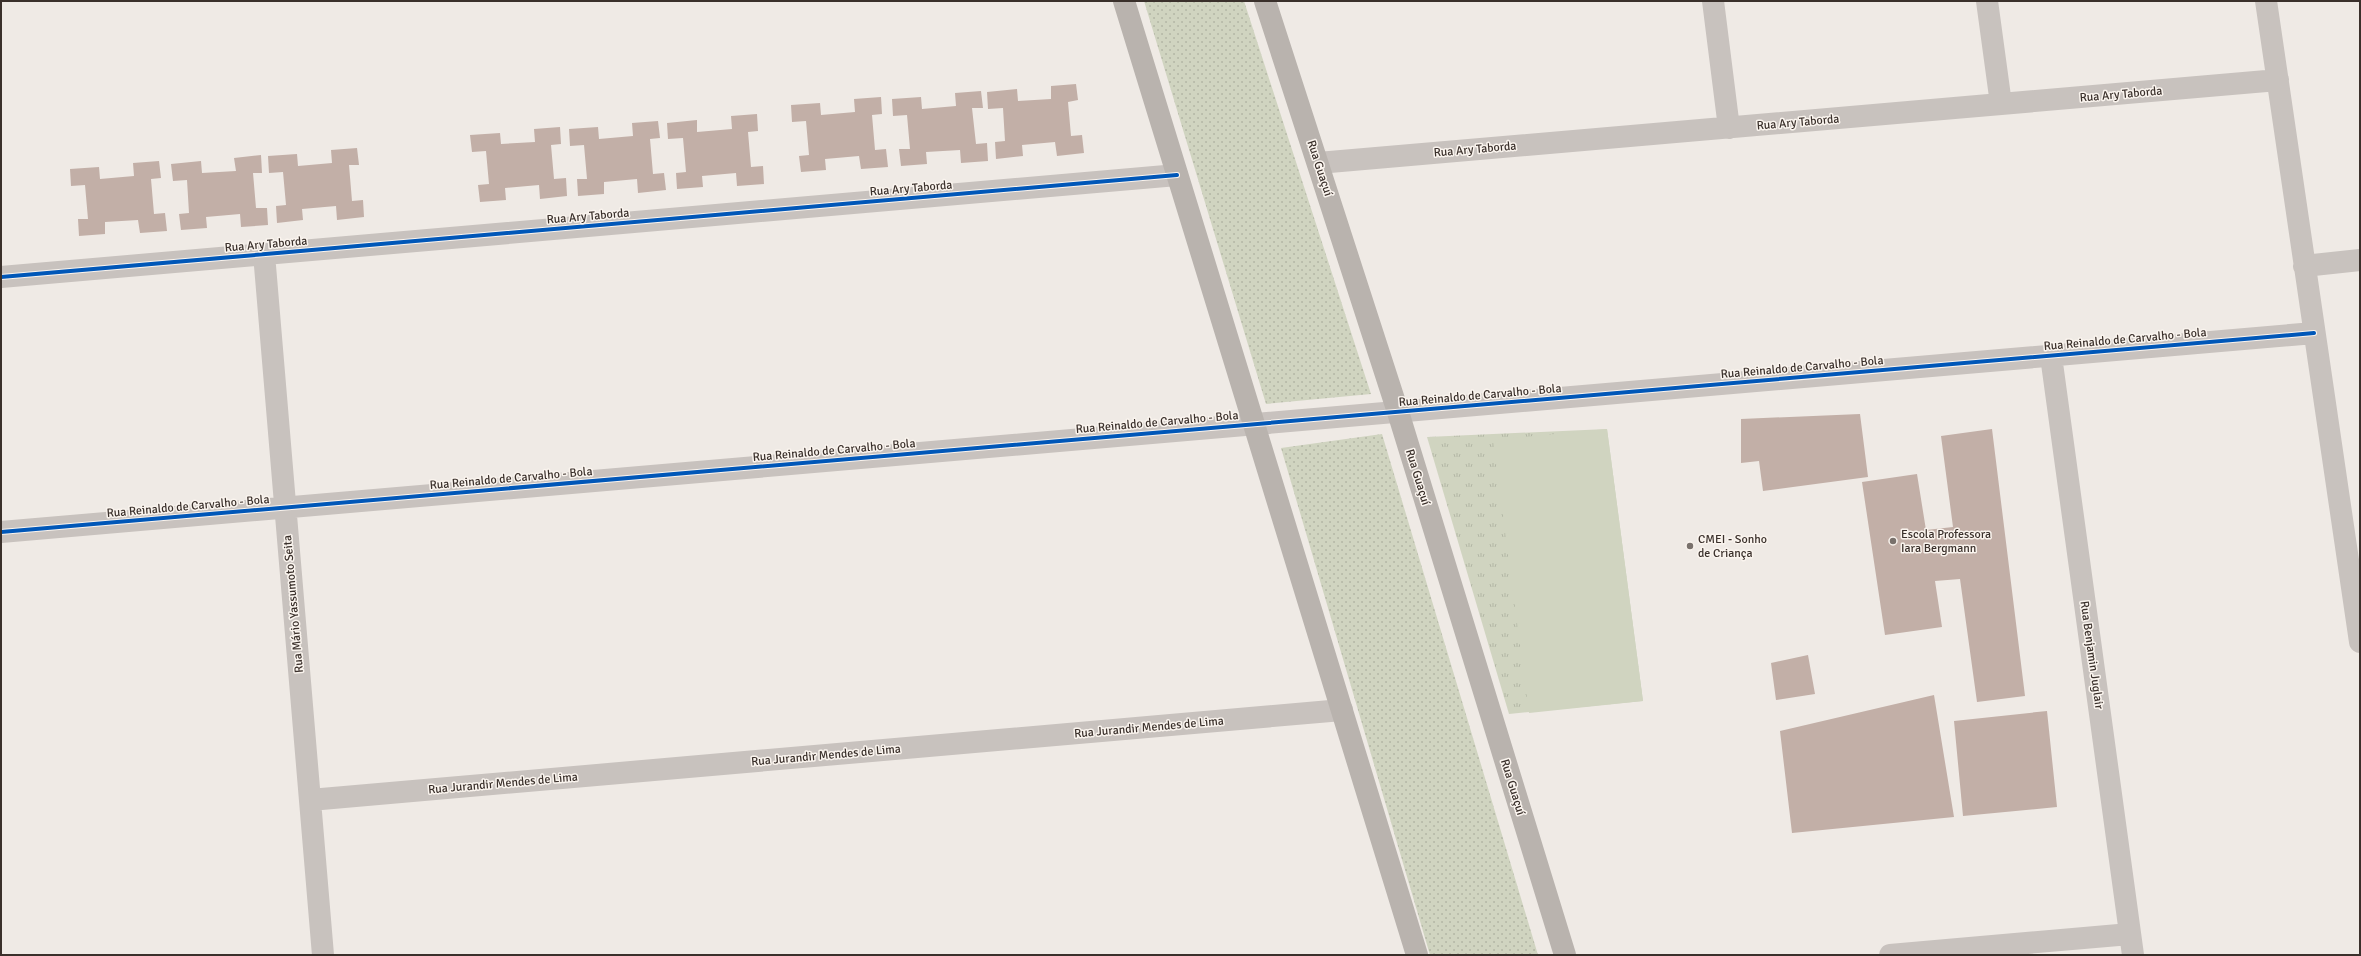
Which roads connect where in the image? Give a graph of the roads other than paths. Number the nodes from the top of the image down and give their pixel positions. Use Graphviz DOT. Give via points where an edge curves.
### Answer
graph roads {
  1 [pos="1124,1"];
  2 [pos="1265,1"];
  3 [pos="1713,1"];
  4 [pos="1987,1"];
  5 [pos="2266,1"];
  6 [pos="2278,80"];
  7 [pos="2000,104"];
  8 [pos="1729,128"];
  9 [pos="1318,163"];
  10 [pos="1177,175"];
  11 [pos="264,254"];
  12 [pos="2360,260"];
  13 [pos="2304,266"];
  14 [pos="1,277"];
  15 [pos="2314,333"];
  16 [pos="2051,356"];
  17 [pos="1398,412"];
  18 [pos="1254,424"];
  19 [pos="285,508"];
  20 [pos="1,532"];
  21 [pos="2360,642"];
  22 [pos="1342,710"];
  23 [pos="310,800"];
  24 [pos="2130,934"];
  25 [pos="323,955"];
  26 [pos="1417,955"];
  27 [pos="1565,955"];
  28 [pos="1890,955"];
  29 [pos="2133,955"];
  1 -- 10 [label="street"];
  2 -- 9 [label="street, Rua Guaçuí"];
  3 -- 8 [label="street"];
  4 -- 7 [label="street"];
  5 -- 6 [label="street"];
  6 -- 7 [label="street, Rua Ary Taborda"];
  6 -- 13 [label="street"];
  7 -- 8 [label="street, Rua Ary Taborda"];
  8 -- 9 [label="street, Rua Ary Taborda"];
  9 -- 17 [label="street, Rua Guaçuí"];
  10 -- 11 [label="street, Rua Ary Taborda"];
  10 -- 18 [label="street"];
  11 -- 14 [label="street, Rua Ary Taborda"];
  11 -- 19 [label="street, Rua Mário Yassumoto Seita"];
  12 -- 13 [label="street"];
  13 -- 15 [label="street"];
  15 -- 16 [label="street, Rua Reinaldo de Carvalho - Bola"];
  15 -- 21 [label="street"];
  16 -- 17 [label="street, Rua Reinaldo de Carvalho - Bola"];
  16 -- 24 [label="street, Rua Benjamin Juglair"];
  17 -- 18 [label="street, Rua Reinaldo de Carvalho - Bola"];
  17 -- 27 [label="street, Rua Guaçuí"];
  18 -- 19 [label="street, Rua Reinaldo de Carvalho - Bola"];
  18 -- 22 [label="street"];
  19 -- 20 [label="street, Rua Reinaldo de Carvalho - Bola"];
  19 -- 23 [label="street, Rua Mário Yassumoto Seita"];
  22 -- 23 [label="street, Rua Jurandir Mendes de Lima"];
  22 -- 26 [label="street"];
  23 -- 25 [label="street, Rua Mário Yassumoto Seita"];
  24 -- 28 [label="street"];
  24 -- 29 [label="street, Rua Benjamin Juglair"];
}
